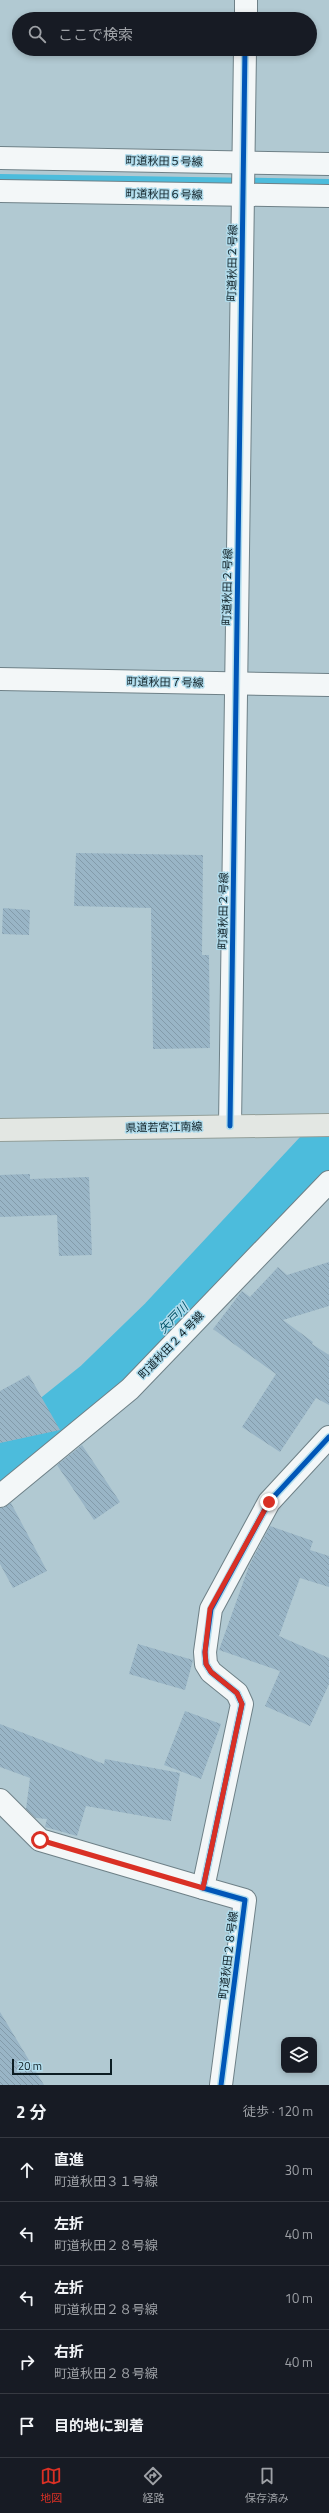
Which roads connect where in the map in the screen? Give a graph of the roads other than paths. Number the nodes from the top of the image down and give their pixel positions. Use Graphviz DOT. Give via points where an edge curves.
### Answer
graph roads {
  1 [pos="246,0"];
  2 [pos="246,12"];
  3 [pos="245,56"];
  4 [pos="0,158"];
  5 [pos="244,163"];
  6 [pos="329,164"];
  7 [pos="0,191"];
  8 [pos="243,195"];
  9 [pos="329,196"];
  10 [pos="0,679"];
  11 [pos="236,683"];
  12 [pos="329,684"];
  13 [pos="329,1125"];
  14 [pos="231,1126"];
  15 [pos="0,1130"];
  16 [pos="329,1182"];
  17 [pos="329,1437"];
  18 [pos="0,1496"];
  19 [pos="0,1800"];
  20 [pos="203,1888"];
  21 [pos="222,2085"];
  1 -- 2 [label="street"];
  3 -- 5 [label="street, 町道秋田２号線"];
  4 -- 5 [label="street, 町道秋田５号線"];
  5 -- 6 [label="street, 町道秋田５号線"];
  5 -- 8 [label="street, 町道秋田２号線"];
  7 -- 8 [label="street, 町道秋田６号線"];
  8 -- 9 [label="street, 町道秋田６号線"];
  8 -- 11 [label="street, 町道秋田２号線"];
  10 -- 11 [label="street, 町道秋田７号線"];
  11 -- 12 [label="street, 町道秋田７号線"];
  11 -- 14 [label="street, 町道秋田２号線"];
  13 -- 14 [label="main road, 県道若宮江南線"];
  14 -- 15 [label="main road, 県道若宮江南線"];
  16 -- 18 [label="street, 町道秋田２４号線" via="130,1389"];
  17 -- 20 [label="street" via="269,1502 210,1609 206,1664 211,1672 237,1693 242,1704"];
  19 -- 20 [label="street" via="40,1840"];
  20 -- 21 [label="street, 町道秋田２８号線" via="246,1900"];
}
